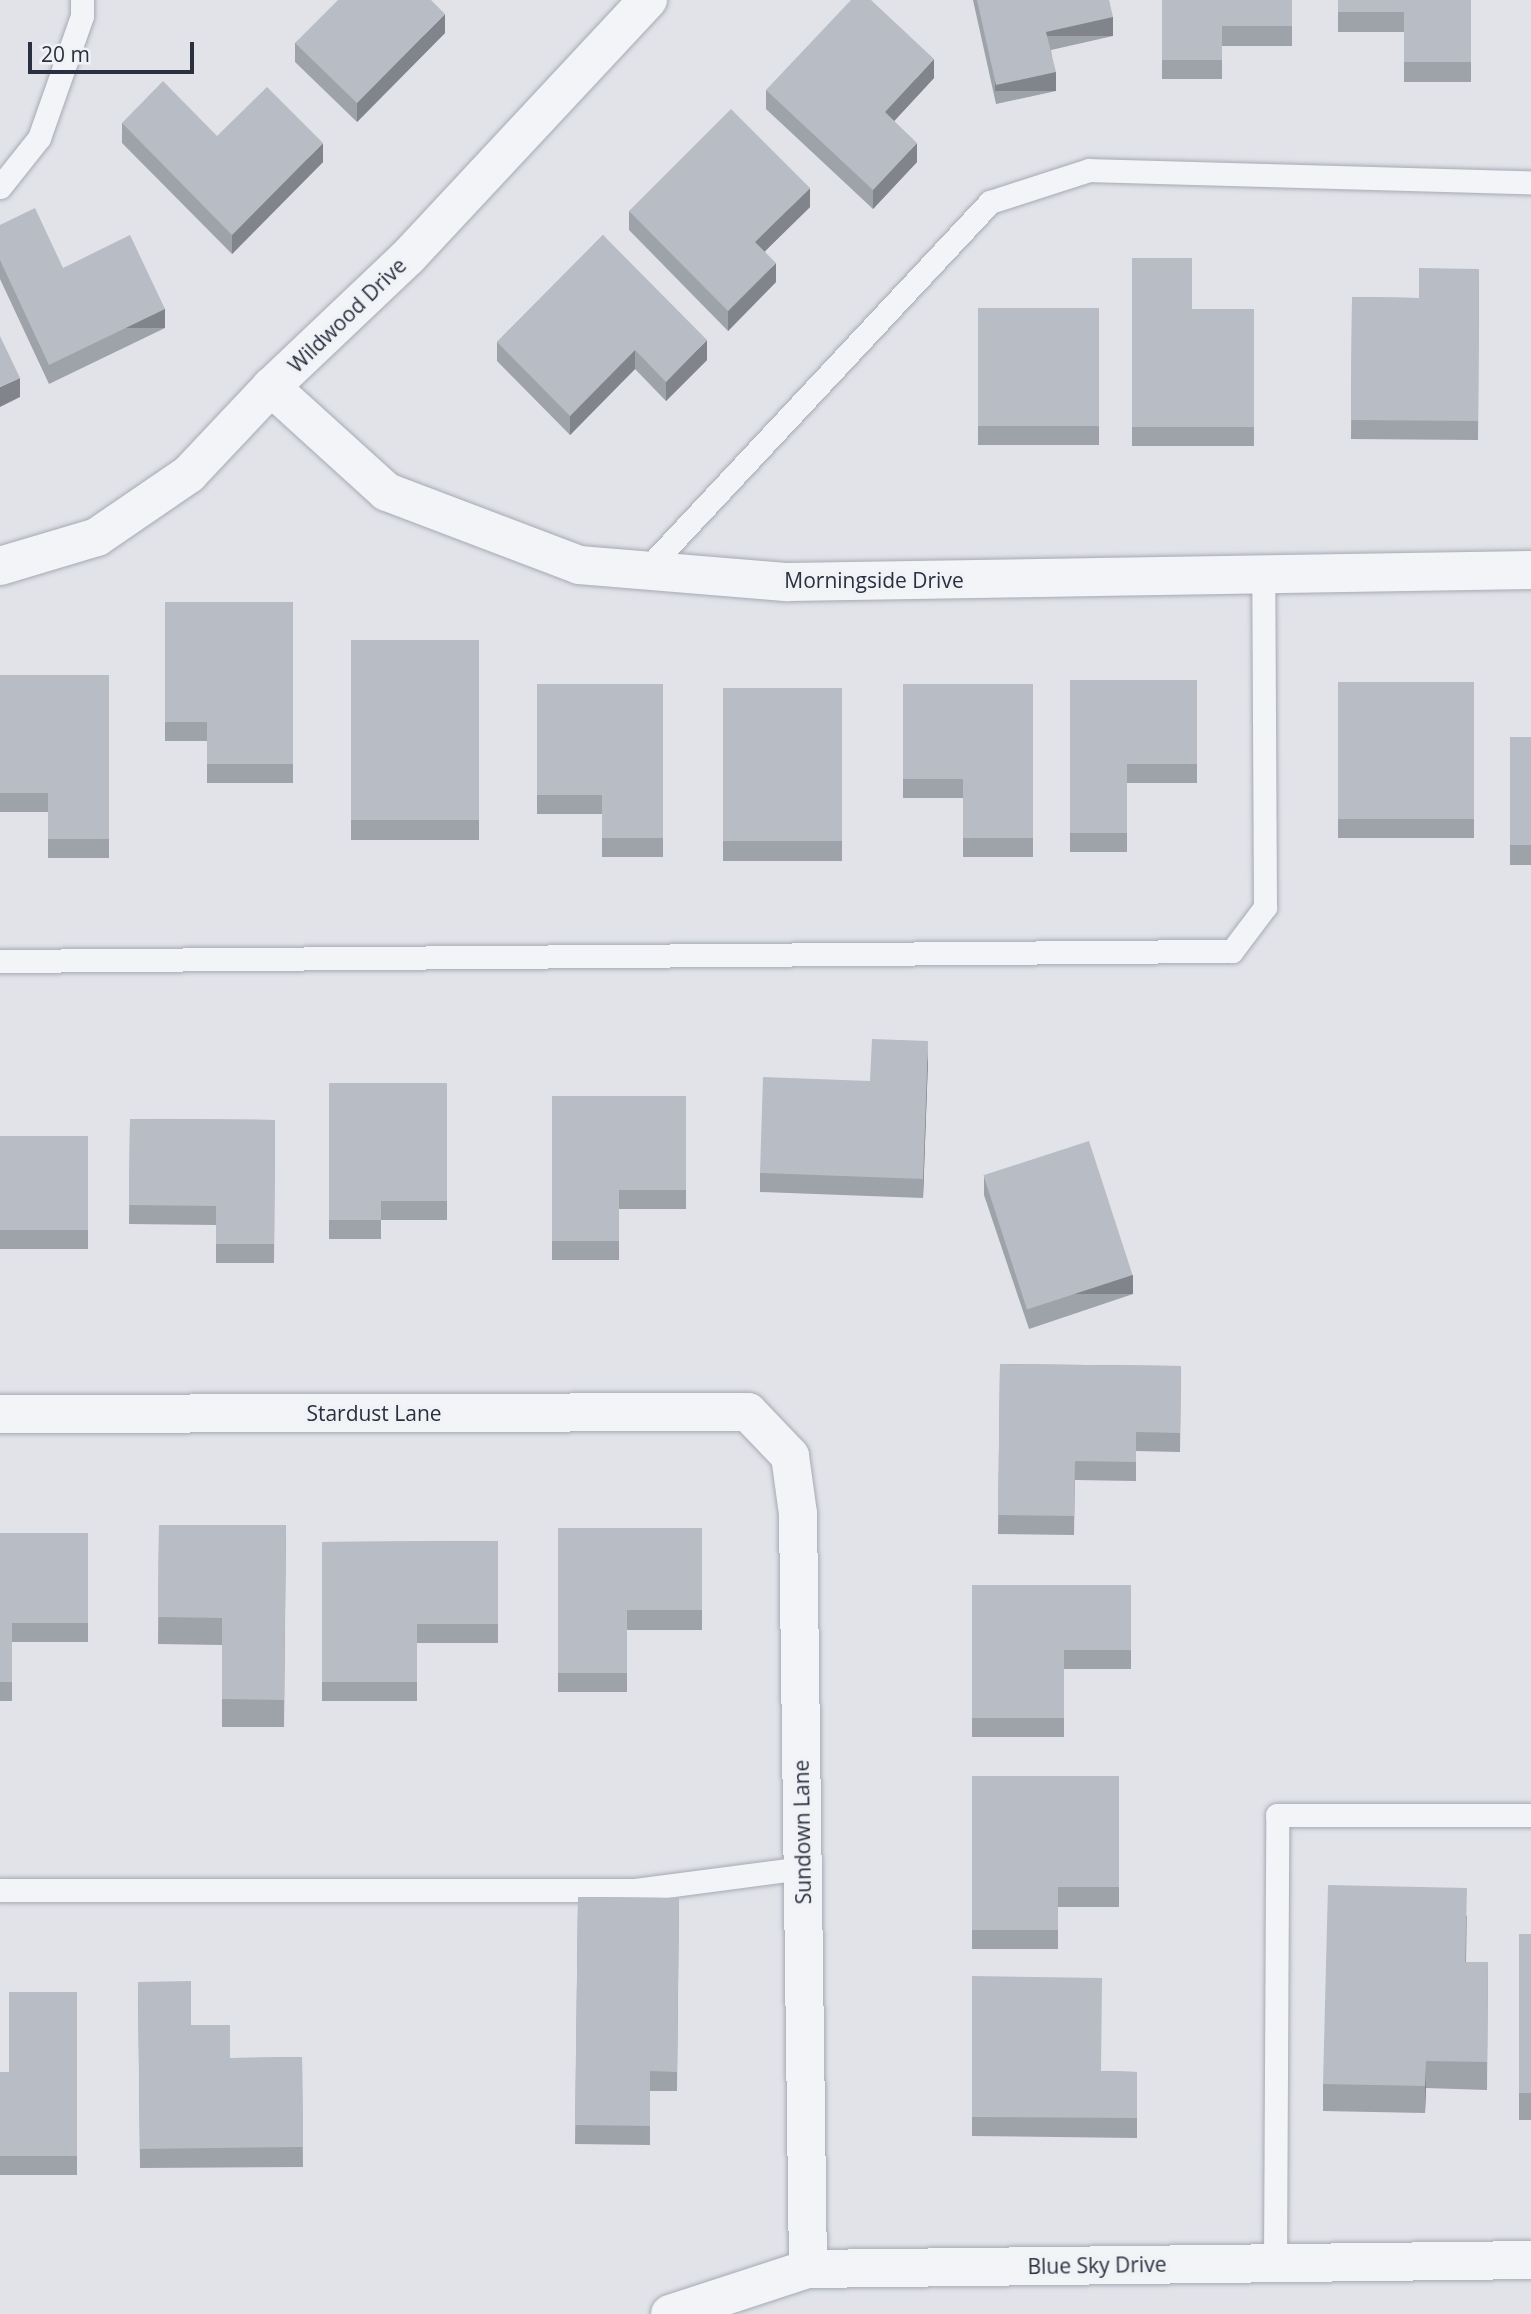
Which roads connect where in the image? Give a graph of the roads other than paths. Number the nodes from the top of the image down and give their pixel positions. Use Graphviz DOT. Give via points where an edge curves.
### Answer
graph roads {
  1 [pos="82,0"];
  2 [pos="648,0"];
  3 [pos="1531,182"];
  4 [pos="0,187"];
  5 [pos="271,387"];
  6 [pos="0,566"];
  7 [pos="646,570"];
  8 [pos="1531,570"];
  9 [pos="1263,576"];
  10 [pos="0,961"];
  11 [pos="748,1412"];
  12 [pos="0,1414"];
  13 [pos="1531,1815"];
  14 [pos="802,1868"];
  15 [pos="0,1890"];
  16 [pos="1531,2260"];
  17 [pos="1275,2263"];
  18 [pos="808,2269"];
  19 [pos="670,2314"];
  1 -- 4 [label="lane" via="82,16 39,138"];
  2 -- 5 [label="street, Wildwood Drive" via="408,257"];
  3 -- 7 [label="lane" via="1089,170 990,202"];
  5 -- 6 [label="street, Wildwood Drive" via="189,474 97,537"];
  5 -- 7 [label="street, Morningside Drive" via="387,492 579,565"];
  7 -- 9 [label="street, Morningside Drive" via="788,582"];
  8 -- 9 [label="street, Morningside Drive"];
  9 -- 10 [label="lane" via="1265,907 1232,951"];
  11 -- 12 [label="street, Stardust Lane"];
  11 -- 14 [label="street, Sundown Lane" via="790,1457 798,1514"];
  13 -- 17 [label="lane" via="1277,1815"];
  14 -- 15 [label="lane" via="635,1890"];
  14 -- 18 [label="street, Sundown Lane"];
  16 -- 17 [label="street, Blue Sky Drive"];
  17 -- 18 [label="street, Blue Sky Drive"];
  18 -- 19 [label="street, Blue Sky Drive"];
}
